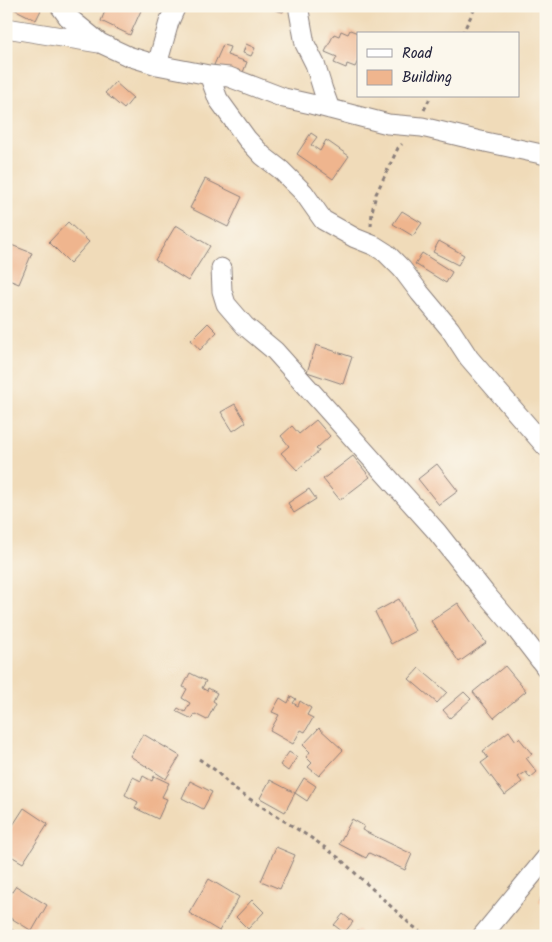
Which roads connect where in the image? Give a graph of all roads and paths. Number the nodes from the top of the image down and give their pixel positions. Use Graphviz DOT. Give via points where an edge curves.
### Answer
graph roads {
  1 [pos="60,6"];
  2 [pos="176,6"];
  3 [pos="300,6"];
  4 [pos="476,6"];
  5 [pos="6,28"];
  6 [pos="463,32"];
  7 [pos="100,43"];
  8 [pos="157,65"];
  9 [pos="210,75"];
  10 [pos="330,109"];
  11 [pos="416,126"];
  12 [pos="546,155"];
  13 [pos="375,246"];
  14 [pos="221,268"];
  15 [pos="546,447"];
  16 [pos="546,668"];
  17 [pos="199,759"];
  18 [pos="546,858"];
  19 [pos="426,936"];
  20 [pos="482,936"];
  1 -- 7 [label="street" via="68,17"];
  2 -- 8 [label="street"];
  3 -- 10 [label="street" via="305,44 316,64"];
  4 -- 6 [label="path"];
  5 -- 7 [label="street"];
  7 -- 8 [label="street"];
  8 -- 9 [label="street"];
  9 -- 10 [label="street" via="229,77 284,98"];
  9 -- 13 [label="street" via="218,99 247,139 304,193 323,220"];
  10 -- 11 [label="street" via="388,124"];
  11 -- 12 [label="street"];
  11 -- 13 [label="path" via="398,148 376,194 371,227"];
  13 -- 15 [label="street" via="402,269 469,358"];
  14 -- 16 [label="street" via="222,291 229,309 275,351 431,525"];
  17 -- 19 [label="path" via="234,790 339,858"];
  18 -- 20 [label="street"];
}
